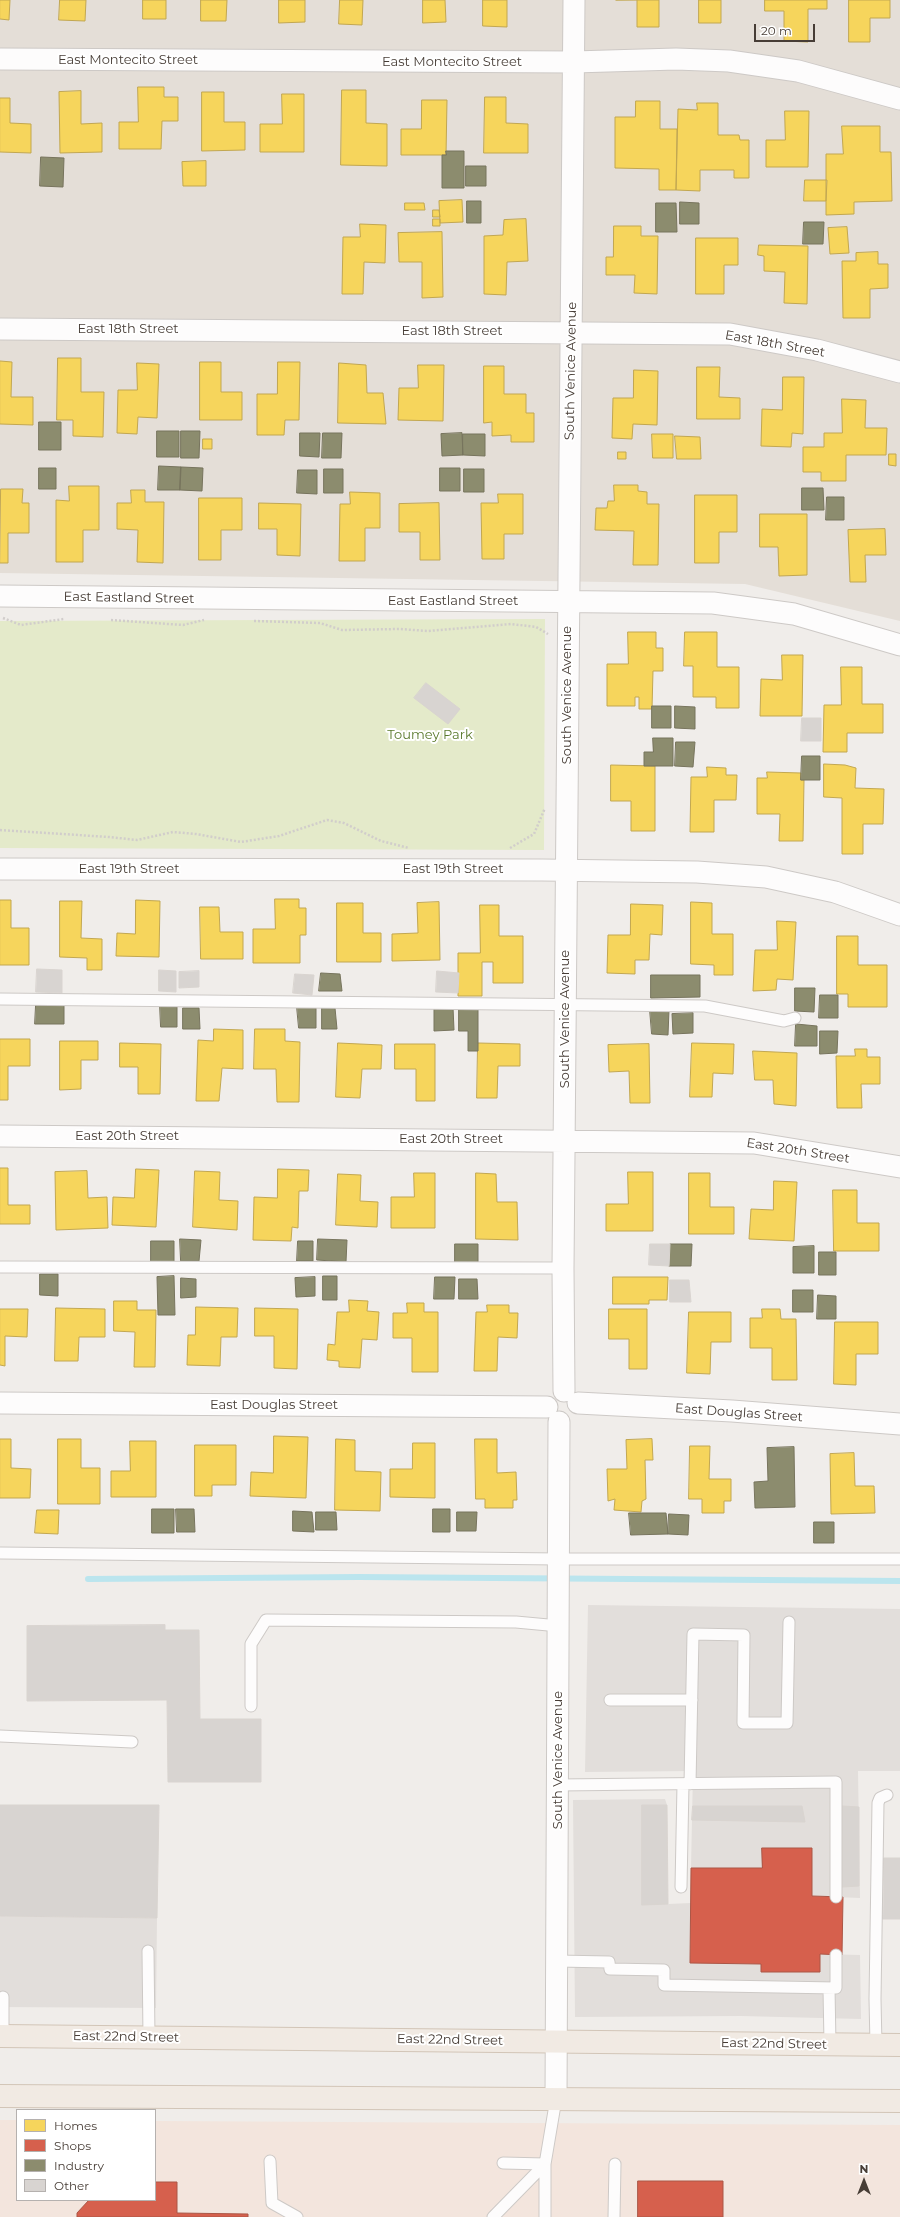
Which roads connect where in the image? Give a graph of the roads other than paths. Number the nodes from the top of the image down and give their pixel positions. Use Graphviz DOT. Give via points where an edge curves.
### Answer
graph roads {
  1 [pos="574,0"];
  2 [pos="0,59"];
  3 [pos="574,62"];
  4 [pos="900,99"];
  5 [pos="0,329"];
  6 [pos="571,332"];
  7 [pos="900,372"];
  8 [pos="0,596"];
  9 [pos="568,602"];
  10 [pos="900,645"];
  11 [pos="0,869"];
  12 [pos="566,870"];
  13 [pos="900,915"];
  14 [pos="0,998"];
  15 [pos="566,1005"];
  16 [pos="795,1018"];
  17 [pos="0,1136"];
  18 [pos="565,1140"];
  19 [pos="900,1167"];
  20 [pos="0,1267"];
  21 [pos="563,1268"];
  22 [pos="571,1397"];
  23 [pos="0,1403"];
  24 [pos="553,1414"];
  25 [pos="900,1424"];
  26 [pos="0,1553"];
  27 [pos="559,1559"];
  28 [pos="900,1559"];
  29 [pos="789,1622"];
  30 [pos="559,1626"];
  31 [pos="610,1700"];
  32 [pos="692,1700"];
  33 [pos="250,1706"];
  34 [pos="0,1736"];
  35 [pos="132,1742"];
  36 [pos="687,1784"];
  37 [pos="558,1785"];
  38 [pos="887,1795"];
  39 [pos="681,1887"];
  40 [pos="836,1897"];
  41 [pos="148,1951"];
  42 [pos="836,1955"];
  43 [pos="557,1961"];
  44 [pos="829,1988"];
  45 [pos="3,1997"];
  46 [pos="2,2036"];
  47 [pos="149,2037"];
  48 [pos="556,2041"];
  49 [pos="830,2044"];
  50 [pos="876,2045"];
  51 [pos="900,2045"];
  52 [pos="0,2096"];
  53 [pos="556,2099"];
  54 [pos="900,2101"];
  55 [pos="147,2103"];
  56 [pos="270,2161"];
  57 [pos="503,2163"];
  58 [pos="545,2164"];
  59 [pos="614,2164"];
  60 [pos="297,2217"];
  61 [pos="493,2217"];
  62 [pos="545,2217"];
  63 [pos="614,2217"];
  1 -- 3 [label="street, South Venice Avenue"];
  2 -- 3 [label="street, East Montecito Street"];
  3 -- 4 [label="street, East Montecito Street" via="676,59 729,62 798,71"];
  3 -- 6 [label="street, South Venice Avenue"];
  5 -- 6 [label="street, East 18th Street"];
  6 -- 7 [label="street, East 18th Street" via="730,334 817,350"];
  6 -- 9 [label="street, South Venice Avenue"];
  8 -- 9 [label="street, East Eastland Street"];
  9 -- 10 [label="street, East Eastland Street" via="713,603 794,614"];
  9 -- 12 [label="street, South Venice Avenue"];
  11 -- 12 [label="street, East 19th Street"];
  12 -- 13 [label="street, East 19th Street" via="698,872 766,877 835,892"];
  12 -- 15 [label="street, South Venice Avenue"];
  14 -- 15 [label="lane"];
  15 -- 16 [label="lane" via="705,1006 784,1021"];
  15 -- 18 [label="street, South Venice Avenue"];
  17 -- 18 [label="street, East 20th Street"];
  18 -- 19 [label="street, East 20th Street" via="754,1143"];
  18 -- 21 [label="street, South Venice Avenue"];
  20 -- 21 [label="lane"];
  21 -- 22 [label="street, South Venice Avenue"];
  22 -- 24 [label="street" via="554,1394 548,1402"];
  22 -- 24 [label="street" via="578,1409 574,1418 570,1421"];
  22 -- 25 [label="street, East Douglas Street"];
  23 -- 24 [label="street, East Douglas Street"];
  24 -- 27 [label="street, South Venice Avenue"];
  26 -- 27 [label="lane"];
  27 -- 28 [label="lane"];
  27 -- 30 [label="street, South Venice Avenue"];
  29 -- 32 [label="lane" via="787,1724 743,1723 744,1635 694,1634"];
  30 -- 33 [label="lane" via="516,1622 266,1620 251,1644"];
  30 -- 37 [label="street, South Venice Avenue"];
  31 -- 32 [label="lane"];
  32 -- 36 [label="lane"];
  34 -- 35 [label="lane"];
  36 -- 37 [label="lane"];
  36 -- 39 [label="lane"];
  36 -- 40 [label="lane" via="836,1782"];
  37 -- 43 [label="street, South Venice Avenue"];
  38 -- 50 [label="lane" via="880,1798 878,1803"];
  41 -- 47 [label="lane"];
  42 -- 44 [label="lane" via="836,1988"];
  43 -- 44 [label="lane" via="609,1962 610,1969 664,1970 664,1984"];
  43 -- 48 [label="street, South Venice Avenue"];
  44 -- 49 [label="lane"];
  45 -- 46 [label="lane"];
  46 -- 47 [label="main road, East 22nd Street"];
  47 -- 48 [label="main road, East 22nd Street"];
  48 -- 49 [label="main road, East 22nd Street"];
  48 -- 53 [label="street, South Venice Avenue"];
  49 -- 50 [label="main road, East 22nd Street"];
  50 -- 51 [label="main road, East 22nd Street"];
  52 -- 55 [label="main road"];
  53 -- 54 [label="main road"];
  53 -- 55 [label="main road"];
  53 -- 58 [label="lane"];
  56 -- 60 [label="lane" via="272,2203"];
  57 -- 58 [label="lane"];
  58 -- 61 [label="lane"];
  58 -- 62 [label="lane"];
  59 -- 63 [label="lane"];
}
